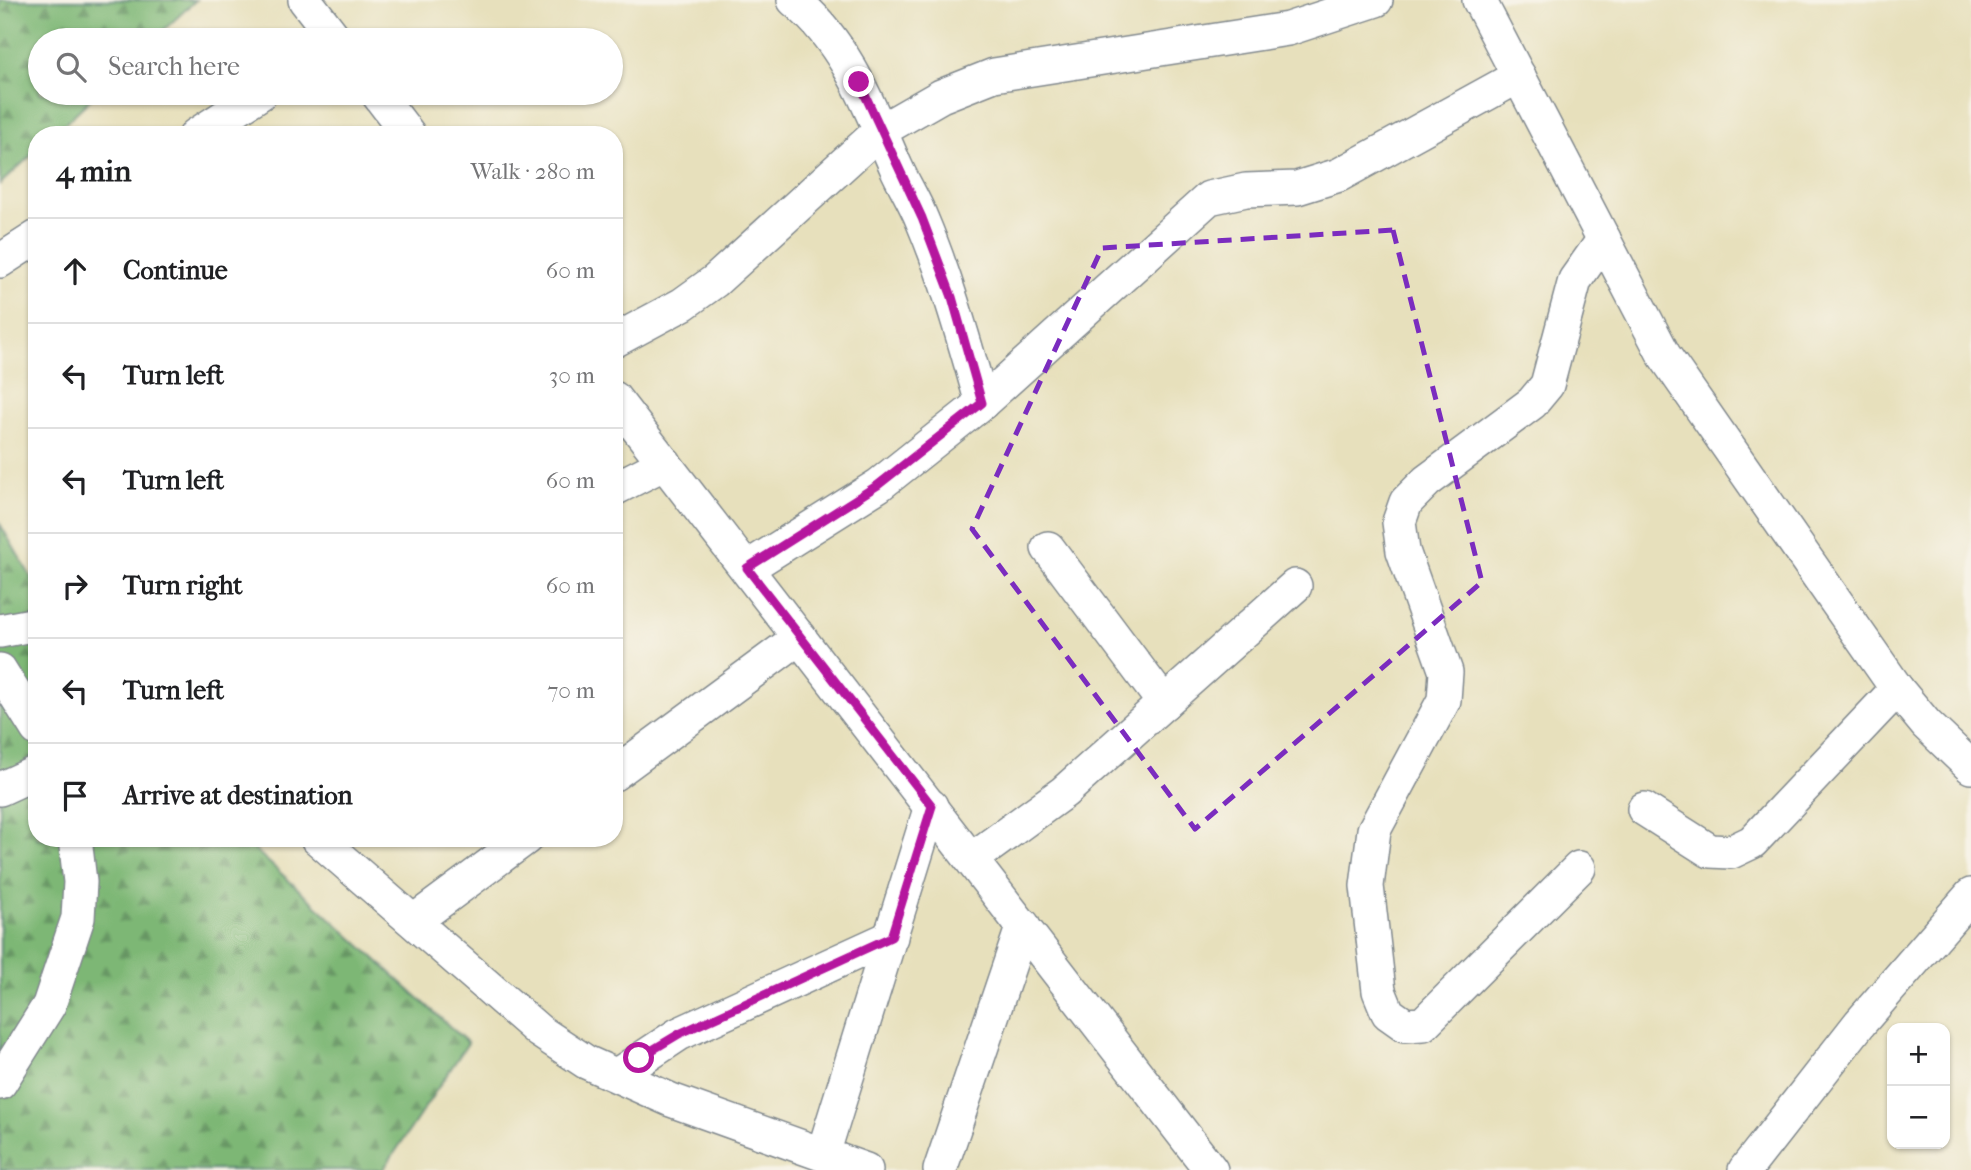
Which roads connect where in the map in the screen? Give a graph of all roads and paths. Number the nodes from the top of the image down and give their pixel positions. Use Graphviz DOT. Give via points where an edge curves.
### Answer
graph roads {
  1 [pos="304,0"];
  2 [pos="794,0"];
  3 [pos="1376,0"];
  4 [pos="1479,0"];
  5 [pos="326,28"];
  6 [pos="1519,76"];
  7 [pos="242,105"];
  8 [pos="386,105"];
  9 [pos="210,126"];
  10 [pos="403,126"];
  11 [pos="880,131"];
  12 [pos="1604,239"];
  13 [pos="28,243"];
  14 [pos="0,261"];
  15 [pos="623,337"];
  16 [pos="982,403"];
  17 [pos="623,409"];
  18 [pos="665,463"];
  19 [pos="623,484"];
  20 [pos="1048,548"];
  21 [pos="747,568"];
  22 [pos="1296,586"];
  23 [pos="28,626"];
  24 [pos="0,631"];
  25 [pos="800,637"];
  26 [pos="0,670"];
  27 [pos="1897,690"];
  28 [pos="1164,704"];
  29 [pos="28,715"];
  30 [pos="623,767"];
  31 [pos="1971,767"];
  32 [pos="28,776"];
  33 [pos="0,789"];
  34 [pos="932,806"];
  35 [pos="1644,809"];
  36 [pos="76,847"];
  37 [pos="328,847"];
  38 [pos="515,847"];
  39 [pos="972,859"];
  40 [pos="1580,868"];
  41 [pos="1971,895"];
  42 [pos="414,921"];
  43 [pos="1023,925"];
  44 [pos="891,937"];
  45 [pos="617,1075"];
  46 [pos="0,1083"];
  47 [pos="823,1154"];
  48 [pos="866,1170"];
  49 [pos="940,1170"];
  50 [pos="1211,1170"];
  51 [pos="1745,1170"];
  1 -- 5 [label="street"];
  2 -- 11 [label="street" via="842,53"];
  3 -- 11 [label="street" via="1288,29 994,75 941,96"];
  4 -- 6 [label="street"];
  6 -- 12 [label="street"];
  6 -- 16 [label="street" via="1339,176 1297,188 1246,190 1209,198"];
  7 -- 9 [label="street"];
  8 -- 10 [label="street"];
  11 -- 15 [label="street" via="715,281"];
  11 -- 16 [label="street" via="922,218 952,297"];
  12 -- 27 [label="street" via="1664,355"];
  12 -- 40 [label="street" via="1575,280 1547,385 1532,403 1427,481 1406,502 1399,522 1403,551 1446,672 1444,700 1374,830 1367,886 1379,991 1388,1013 1405,1025 1423,1024"];
  13 -- 14 [label="street"];
  16 -- 21 [label="street" via="878,485"];
  17 -- 18 [label="street"];
  18 -- 19 [label="street"];
  18 -- 21 [label="street"];
  20 -- 28 [label="street"];
  21 -- 25 [label="street"];
  22 -- 28 [label="street"];
  23 -- 24 [label="street"];
  25 -- 30 [label="street"];
  25 -- 34 [label="street"];
  26 -- 29 [label="street"];
  27 -- 31 [label="street"];
  27 -- 35 [label="street" via="1752,842 1731,852 1710,851"];
  28 -- 39 [label="street" via="1064,792"];
  32 -- 33 [label="street"];
  34 -- 39 [label="street"];
  34 -- 44 [label="street"];
  36 -- 46 [label="street" via="78,918 49,1005"];
  37 -- 42 [label="street"];
  38 -- 42 [label="street"];
  39 -- 43 [label="street"];
  41 -- 51 [label="street" via="1860,1023"];
  42 -- 45 [label="street" via="539,1031 586,1062"];
  43 -- 49 [label="street"];
  43 -- 50 [label="street"];
  44 -- 45 [label="street" via="679,1034"];
  44 -- 47 [label="street"];
  45 -- 47 [label="street" via="671,1100"];
  47 -- 48 [label="street"];
}
